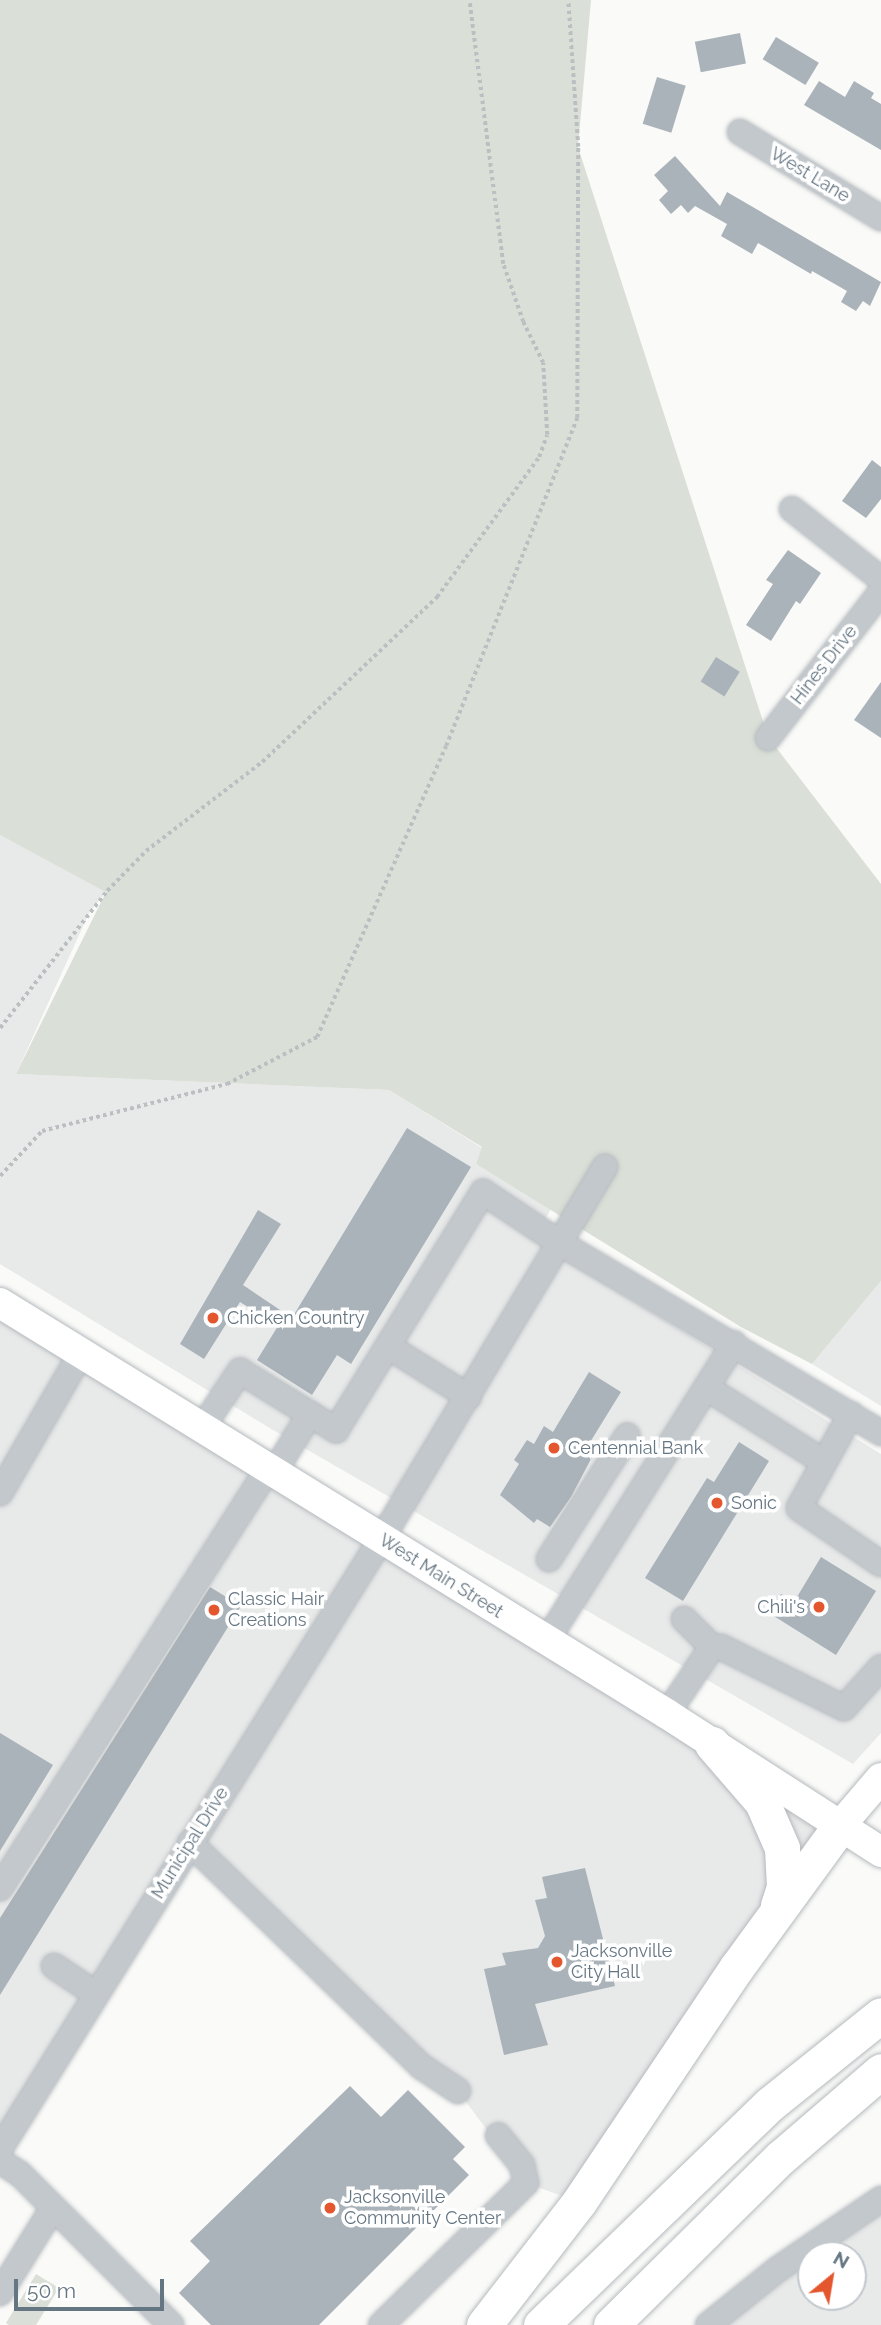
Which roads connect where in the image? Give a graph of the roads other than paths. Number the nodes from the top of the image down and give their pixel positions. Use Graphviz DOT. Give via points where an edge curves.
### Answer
graph roads {
  1 [pos="740,132"];
  2 [pos="881,218"];
  3 [pos="792,509"];
  4 [pos="881,579"];
  5 [pos="881,592"];
  6 [pos="768,737"];
  7 [pos="605,1167"];
  8 [pos="560,1243"];
  9 [pos="0,1303"];
  10 [pos="734,1343"];
  11 [pos="388,1347"];
  12 [pos="80,1353"];
  13 [pos="707,1388"];
  14 [pos="469,1396"];
  15 [pos="310,1414"];
  16 [pos="851,1414"];
  17 [pos="202,1428"];
  18 [pos="881,1433"];
  19 [pos="627,1436"];
  20 [pos="824,1461"];
  21 [pos="272,1470"];
  22 [pos="0,1493"];
  23 [pos="382,1538"];
  24 [pos="549,1559"];
  25 [pos="881,1564"];
  26 [pos="684,1619"];
  27 [pos="546,1642"];
  28 [pos="712,1647"];
  29 [pos="881,1667"];
  30 [pos="667,1714"];
  31 [pos="712,1744"];
  32 [pos="881,1778"];
  33 [pos="840,1826"];
  34 [pos="190,1843"];
  35 [pos="881,1852"];
  36 [pos="0,1888"];
  37 [pos="777,1910"];
  38 [pos="54,1966"];
  39 [pos="96,1994"];
  40 [pos="881,2015"];
  41 [pos="881,2071"];
  42 [pos="458,2091"];
  43 [pos="498,2135"];
  44 [pos="0,2149"];
  45 [pos="0,2161"];
  46 [pos="881,2199"];
  47 [pos="53,2208"];
  48 [pos="0,2293"];
  49 [pos="171,2325"];
  50 [pos="381,2325"];
  51 [pos="484,2325"];
  52 [pos="541,2325"];
  53 [pos="611,2325"];
  54 [pos="708,2325"];
  1 -- 2 [label="street, West Lane"];
  3 -- 4 [label="street"];
  5 -- 6 [label="street, Hines Drive"];
  7 -- 8 [label="street, Municipal Drive"];
  8 -- 10 [label="street"];
  8 -- 11 [label="street" via="483,1192"];
  8 -- 14 [label="street, Municipal Drive"];
  9 -- 12 [label="main road, West Main Street"];
  10 -- 13 [label="street"];
  10 -- 16 [label="street"];
  11 -- 14 [label="street"];
  11 -- 15 [label="street" via="336,1430"];
  12 -- 17 [label="main road, West Main Street"];
  12 -- 22 [label="street"];
  13 -- 20 [label="street"];
  13 -- 27 [label="street"];
  14 -- 23 [label="street, Municipal Drive"];
  15 -- 17 [label="street" via="240,1371"];
  15 -- 21 [label="street"];
  16 -- 18 [label="street"];
  16 -- 20 [label="street"];
  17 -- 21 [label="main road, West Main Street"];
  19 -- 24 [label="street"];
  20 -- 25 [label="street" via="799,1508"];
  21 -- 23 [label="main road, West Main Street"];
  21 -- 36 [label="street"];
  23 -- 27 [label="main road, West Main Street"];
  23 -- 34 [label="street, Municipal Drive"];
  26 -- 28 [label="street"];
  27 -- 30 [label="main road, West Main Street"];
  28 -- 29 [label="street" via="721,1647 844,1709"];
  28 -- 30 [label="street"];
  30 -- 31 [label="main road, West Main Street"];
  31 -- 33 [label="main road, West Main Street"];
  31 -- 37 [label="highway" via="762,1802 782,1848 784,1887"];
  32 -- 33 [label="main road"];
  33 -- 35 [label="main road, West Main Street"];
  33 -- 37 [label="highway"];
  34 -- 39 [label="street, Municipal Drive"];
  34 -- 42 [label="street" via="422,2067"];
  37 -- 51 [label="highway" via="579,2202"];
  38 -- 39 [label="street"];
  39 -- 44 [label="street, Municipal Drive"];
  40 -- 52 [label="highway" via="770,2104"];
  41 -- 53 [label="highway" via="780,2158"];
  43 -- 50 [label="street" via="522,2165 526,2183"];
  45 -- 47 [label="street"];
  46 -- 54 [label="street" via="778,2269"];
  47 -- 48 [label="street"];
  47 -- 49 [label="street"];
}
